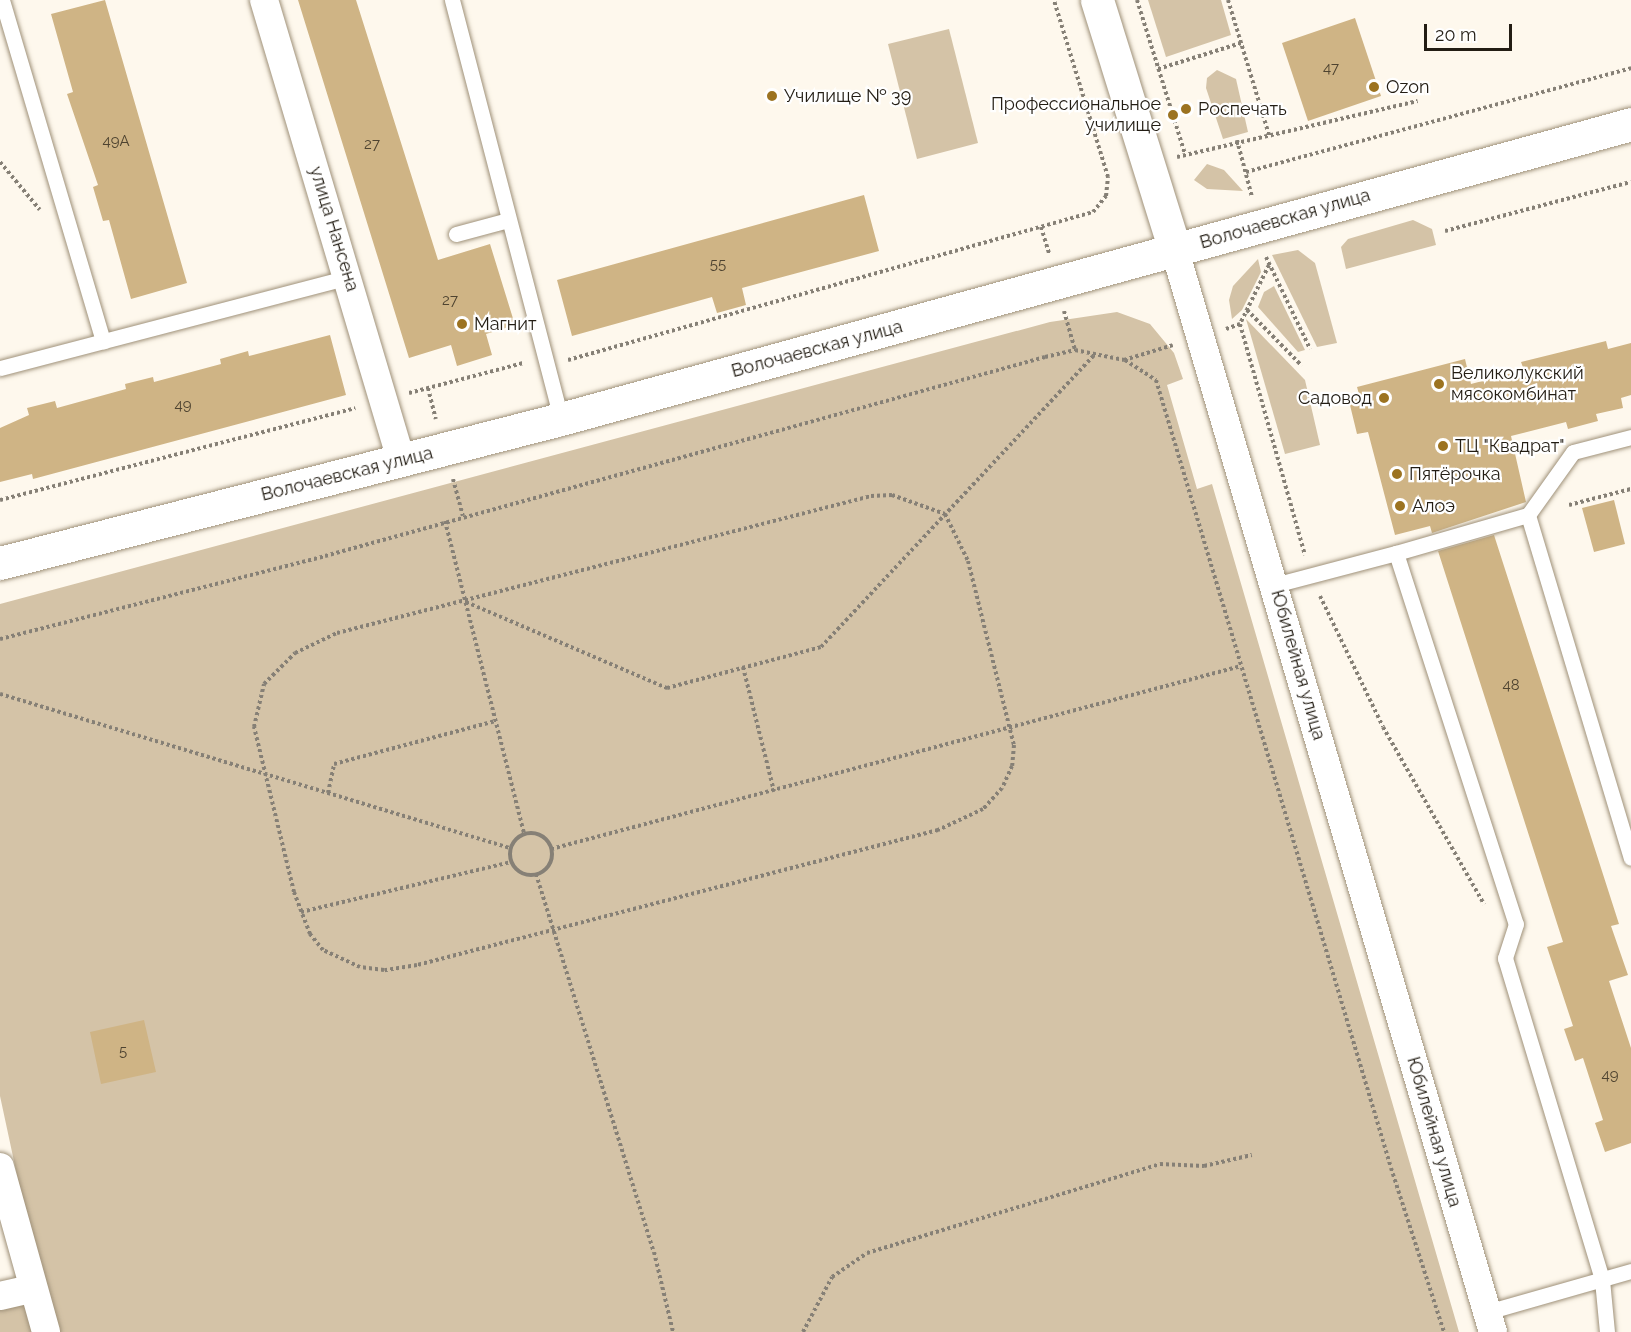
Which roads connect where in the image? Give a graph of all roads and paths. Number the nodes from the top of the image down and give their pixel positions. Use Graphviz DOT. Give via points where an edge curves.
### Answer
graph roads {
  1 [pos="2,0"];
  2 [pos="264,0"];
  3 [pos="452,0"];
  4 [pos="1054,0"];
  5 [pos="1098,0"];
  6 [pos="1137,0"];
  7 [pos="1228,0"];
  8 [pos="1241,44"];
  9 [pos="1631,68"];
  10 [pos="1158,69"];
  11 [pos="1418,101"];
  12 [pos="1631,124"];
  13 [pos="1270,138"];
  14 [pos="1246,172"];
  15 [pos="1631,182"];
  16 [pos="508,220"];
  17 [pos="1445,231"];
  18 [pos="456,234"];
  19 [pos="1175,251"];
  20 [pos="349,277"];
  21 [pos="1247,310"];
  22 [pos="1240,324"];
  23 [pos="1200,337"];
  24 [pos="103,341"];
  25 [pos="1310,349"];
  26 [pos="1095,354"];
  27 [pos="1124,360"];
  28 [pos="546,361"];
  29 [pos="1302,366"];
  30 [pos="0,368"];
  31 [pos="385,400"];
  32 [pos="561,419"];
  33 [pos="1631,437"];
  34 [pos="401,460"];
  35 [pos="1631,489"];
  36 [pos="0,500"];
  37 [pos="1569,505"];
  38 [pos="945,514"];
  39 [pos="1528,515"];
  40 [pos="445,521"];
  41 [pos="1395,553"];
  42 [pos="0,563"];
  43 [pos="1311,577"];
  44 [pos="1274,585"];
  45 [pos="466,602"];
  46 [pos="0,639"];
  47 [pos="1241,666"];
  48 [pos="743,667"];
  49 [pos="0,694"];
  50 [pos="496,722"];
  51 [pos="1011,727"];
  52 [pos="262,773"];
  53 [pos="774,791"];
  54 [pos="328,793"];
  55 [pos="524,834"];
  56 [pos="510,848"];
  57 [pos="551,849"];
  58 [pos="1631,858"];
  59 [pos="511,862"];
  60 [pos="536,874"];
  61 [pos="301,912"];
  62 [pos="554,929"];
  63 [pos="1509,946"];
  64 [pos="1252,1155"];
  65 [pos="0,1167"];
  66 [pos="1631,1271"];
  67 [pos="1602,1280"];
  68 [pos="31,1289"];
  69 [pos="0,1296"];
  70 [pos="1490,1322"];
  71 [pos="46,1332"];
  72 [pos="673,1332"];
  73 [pos="803,1332"];
  74 [pos="1444,1332"];
  75 [pos="1607,1332"];
  1 -- 24 [label="lane"];
  2 -- 20 [label="street, улица Нансена"];
  3 -- 16 [label="lane" via="502,177"];
  4 -- 28 [label="path" via="1108,177 1106,196 1093,212"];
  5 -- 19 [label="street, Юбилейная улица"];
  6 -- 10 [label="path"];
  7 -- 8 [label="path"];
  8 -- 10 [label="path"];
  8 -- 13 [label="path"];
  9 -- 14 [label="path"];
  10 -- 13 [label="path" via="1185,154 1237,140"];
  11 -- 13 [label="path"];
  12 -- 19 [label="street, Волочаевская улица"];
  15 -- 17 [label="path"];
  16 -- 18 [label="lane"];
  16 -- 28 [label="lane"];
  19 -- 23 [label="street, Юбилейная улица"];
  19 -- 32 [label="street, Волочаевская улица"];
  20 -- 24 [label="lane"];
  20 -- 31 [label="street, улица Нансена"];
  21 -- 22 [label="path"];
  21 -- 25 [label="path" via="1269,265"];
  21 -- 29 [label="path"];
  22 -- 23 [label="path"];
  22 -- 43 [label="path"];
  23 -- 27 [label="path"];
  23 -- 44 [label="street, Юбилейная улица"];
  24 -- 30 [label="lane"];
  26 -- 27 [label="path"];
  26 -- 38 [label="path"];
  26 -- 40 [label="path" via="1075,350 1045,357"];
  27 -- 47 [label="path" via="1156,380"];
  28 -- 31 [label="path"];
  28 -- 32 [label="lane"];
  31 -- 34 [label="street, улица Нансена"];
  31 -- 36 [label="path"];
  32 -- 34 [label="street, Волочаевская улица"];
  33 -- 39 [label="lane" via="1573,452"];
  34 -- 42 [label="street, Волочаевская улица"];
  35 -- 37 [label="path"];
  38 -- 45 [label="path" via="909,497 871,496"];
  38 -- 48 [label="path" via="821,647"];
  38 -- 51 [label="path" via="968,561"];
  39 -- 41 [label="lane"];
  39 -- 58 [label="lane"];
  40 -- 45 [label="path"];
  40 -- 46 [label="path"];
  41 -- 43 [label="lane"];
  41 -- 63 [label="lane" via="1516,924"];
  43 -- 44 [label="lane"];
  43 -- 63 [label="path" via="1383,727"];
  44 -- 70 [label="street, Юбилейная улица"];
  45 -- 48 [label="path" via="666,688"];
  45 -- 50 [label="path"];
  45 -- 52 [label="path" via="337,633 315,641 279,665 256,703 254,727"];
  47 -- 51 [label="path"];
  47 -- 74 [label="path"];
  48 -- 53 [label="path"];
  49 -- 52 [label="path"];
  50 -- 54 [label="path" via="334,764"];
  50 -- 55 [label="path"];
  51 -- 53 [label="path"];
  51 -- 62 [label="path" via="1012,766 1002,788 964,821"];
  52 -- 54 [label="path"];
  52 -- 61 [label="path"];
  53 -- 57 [label="path"];
  54 -- 56 [label="path"];
  55 -- 56 [label="path"];
  55 -- 57 [label="path" via="541,836"];
  56 -- 59 [label="path"];
  57 -- 60 [label="path" via="550,863"];
  59 -- 60 [label="path" via="519,872"];
  59 -- 61 [label="path"];
  60 -- 62 [label="path"];
  61 -- 62 [label="path" via="323,950 340,961 384,970"];
  62 -- 72 [label="path" via="654,1252"];
  63 -- 67 [label="lane" via="1505,958"];
  64 -- 73 [label="path" via="1204,1166 1160,1164 867,1253 832,1277"];
  65 -- 68 [label="street"];
  66 -- 67 [label="lane"];
  67 -- 70 [label="lane"];
  67 -- 75 [label="lane"];
  68 -- 69 [label="street"];
  68 -- 71 [label="street"];
}
